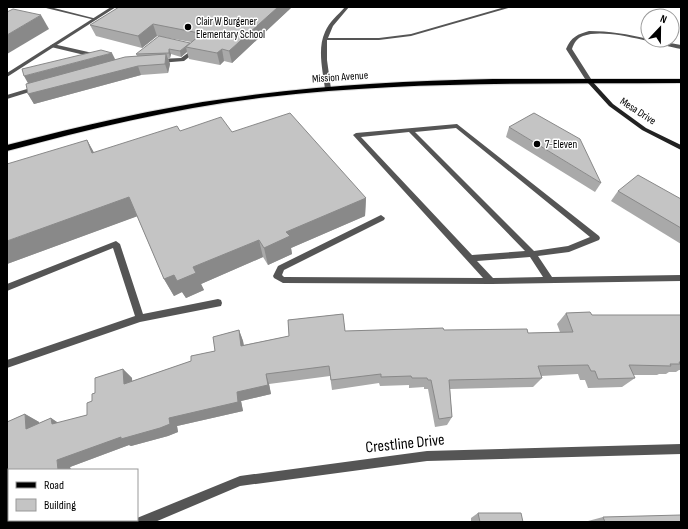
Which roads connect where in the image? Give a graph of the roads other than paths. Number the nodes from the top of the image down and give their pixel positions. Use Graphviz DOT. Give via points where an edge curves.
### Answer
graph roads {
  1 [pos="44,7"];
  2 [pos="114,7"];
  3 [pos="347,7"];
  4 [pos="510,7"];
  5 [pos="95,19"];
  6 [pos="325,39"];
  7 [pos="192,45"];
  8 [pos="52,46"];
  9 [pos="681,47"];
  10 [pos="106,58"];
  11 [pos="152,62"];
  12 [pos="7,74"];
  13 [pos="681,81"];
  14 [pos="590,82"];
  15 [pos="45,86"];
  16 [pos="328,89"];
  17 [pos="7,97"];
  18 [pos="410,130"];
  19 [pos="7,148"];
  20 [pos="681,148"];
  21 [pos="381,218"];
  22 [pos="532,254"];
  23 [pos="469,258"];
  24 [pos="681,278"];
  25 [pos="550,280"];
  26 [pos="491,281"];
  27 [pos="7,288"];
  28 [pos="218,303"];
  29 [pos="140,318"];
  30 [pos="7,364"];
  31 [pos="681,449"];
  32 [pos="142,522"];
  1 -- 5 [label="street"];
  2 -- 5 [label="street"];
  3 -- 6 [label="street" via="328,31"];
  4 -- 6 [label="street" via="411,35 380,39"];
  5 -- 8 [label="street"];
  6 -- 16 [label="street"];
  7 -- 11 [label="street" via="199,46 182,60"];
  8 -- 10 [label="street"];
  8 -- 12 [label="street"];
  9 -- 14 [label="street" via="608,33 582,35 572,41 569,49"];
  13 -- 14 [label="main road, Mission Avenue"];
  14 -- 16 [label="main road, Mission Avenue" via="431,84"];
  14 -- 20 [label="main road, Mesa Drive" via="611,105 644,128"];
  15 -- 17 [label="street"];
  16 -- 19 [label="main road, Mission Avenue" via="182,108 68,132"];
  18 -- 22 [label="street"];
  18 -- 22 [label="street" via="457,126 596,238 569,249"];
  18 -- 23 [label="street" via="356,135"];
  21 -- 26 [label="street" via="281,268 277,276 283,280"];
  22 -- 23 [label="street"];
  22 -- 25 [label="street"];
  23 -- 26 [label="street"];
  24 -- 25 [label="street"];
  25 -- 26 [label="street"];
  27 -- 29 [label="street" via="116,244"];
  28 -- 29 [label="street"];
  29 -- 30 [label="street"];
  31 -- 32 [label="street, Crestline Drive" via="435,455 240,481"];
}
